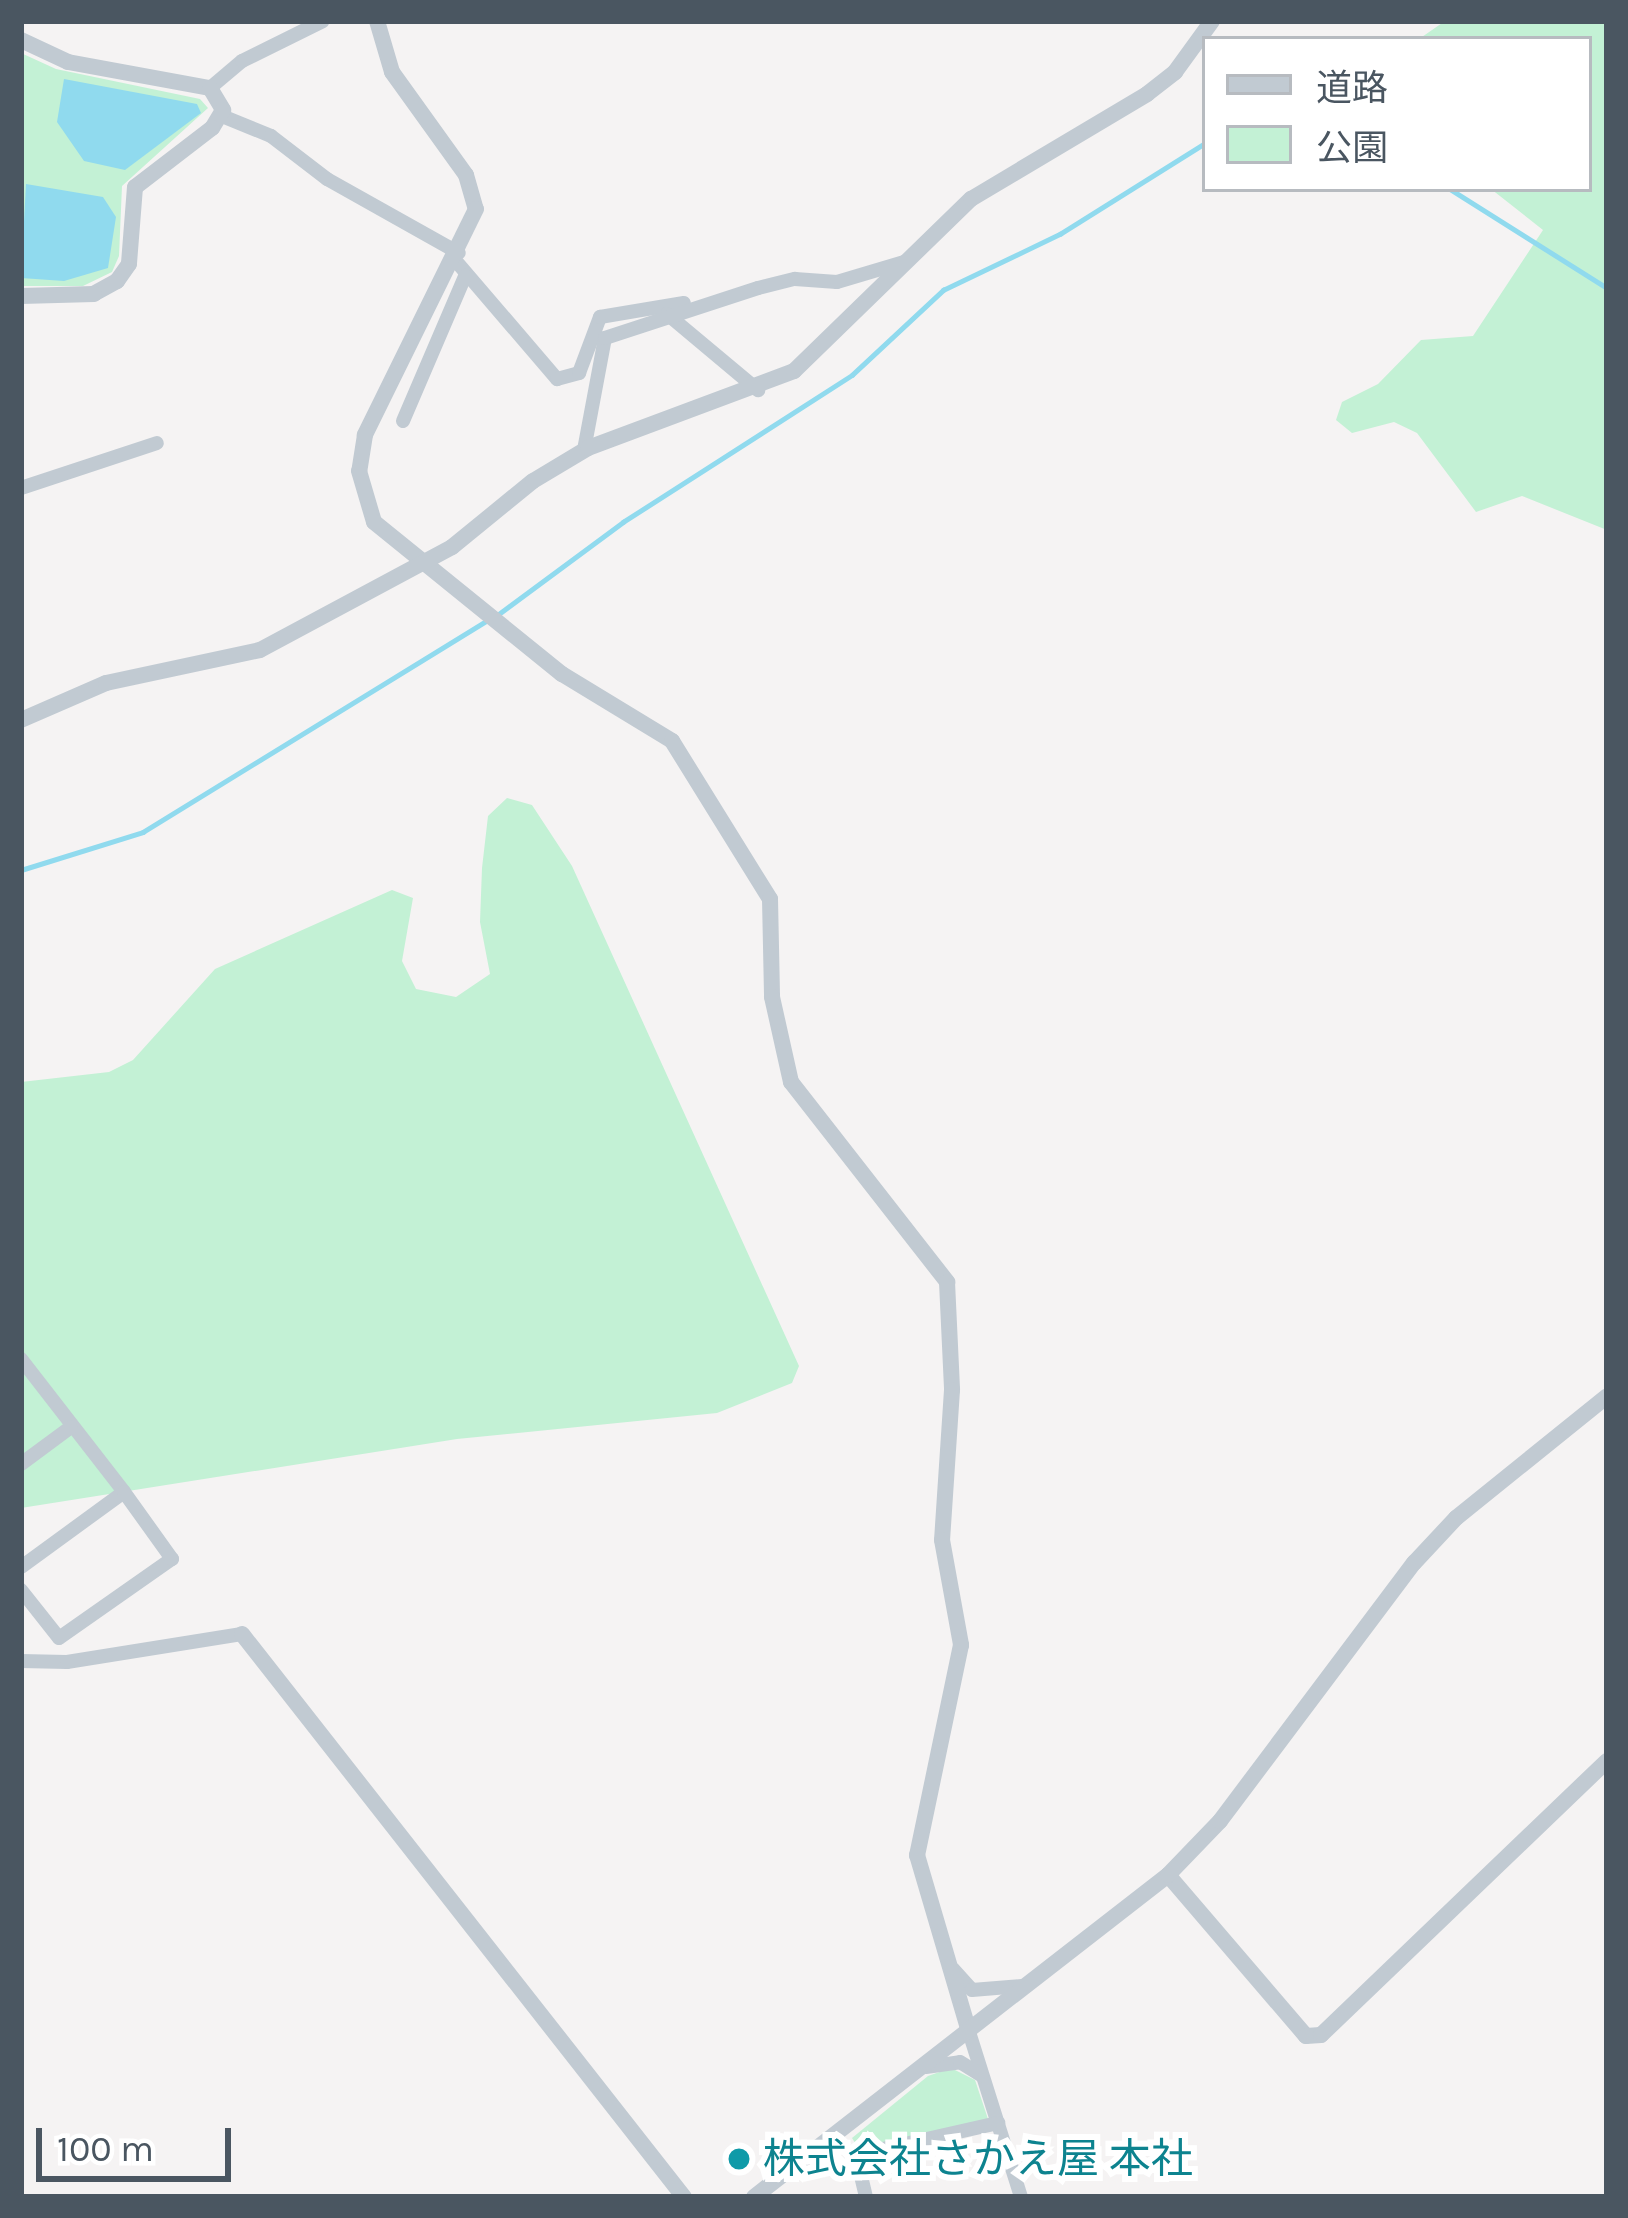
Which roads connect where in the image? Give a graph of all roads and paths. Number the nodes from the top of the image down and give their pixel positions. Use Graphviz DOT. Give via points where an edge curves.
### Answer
graph roads {
  1 [pos="323,21"];
  2 [pos="376,21"];
  3 [pos="1212,21"];
  4 [pos="21,40"];
  5 [pos="210,88"];
  6 [pos="223,116"];
  7 [pos="908,260"];
  8 [pos="460,263"];
  9 [pos="21,296"];
  10 [pos="701,305"];
  11 [pos="667,314"];
  12 [pos="758,390"];
  13 [pos="403,421"];
  14 [pos="157,443"];
  15 [pos="584,450"];
  16 [pos="21,488"];
  17 [pos="419,566"];
  18 [pos="21,720"];
  19 [pos="21,1358"];
  20 [pos="1607,1396"];
  21 [pos="71,1427"];
  22 [pos="21,1464"];
  23 [pos="124,1492"];
  24 [pos="21,1567"];
  25 [pos="21,1590"];
  26 [pos="242,1634"];
  27 [pos="21,1661"];
  28 [pos="1607,1761"];
  29 [pos="1168,1875"];
  30 [pos="944,1954"];
  31 [pos="1032,1983"];
  32 [pos="970,2032"];
  33 [pos="922,2068"];
  34 [pos="985,2080"];
  35 [pos="998,2123"];
  36 [pos="684,2197"];
  37 [pos="754,2197"];
  38 [pos="866,2197"];
  39 [pos="1021,2197"];
  1 -- 5 [label="street" via="242,62"];
  2 -- 8 [label="street" via="392,73 472,190 474,222"];
  3 -- 7 [label="street" via="1175,72 999,178"];
  4 -- 5 [label="street" via="68,62"];
  5 -- 6 [label="street"];
  6 -- 8 [label="street" via="271,136"];
  6 -- 9 [label="street" via="135,188 129,264 117,280 94,294"];
  7 -- 10 [label="street" via="838,282 795,279"];
  7 -- 12 [label="street" via="811,358"];
  8 -- 10 [label="street" via="544,371 567,380 579,373 600,317"];
  8 -- 13 [label="street"];
  8 -- 17 [label="street" via="360,457 374,522"];
  10 -- 11 [label="street"];
  11 -- 12 [label="street"];
  11 -- 15 [label="street" via="605,338"];
  12 -- 15 [label="street"];
  14 -- 16 [label="street"];
  15 -- 17 [label="street"];
  17 -- 18 [label="street" via="260,650 106,683"];
  17 -- 30 [label="street" via="562,674 672,741 770,898 772,997 791,1082 947,1282 952,1367 942,1540 961,1645 917,1855"];
  19 -- 21 [label="street"];
  20 -- 29 [label="street" via="1456,1518 1414,1563 1220,1821"];
  21 -- 22 [label="street"];
  21 -- 23 [label="street"];
  23 -- 24 [label="street"];
  23 -- 25 [label="street" via="172,1559 59,1638"];
  26 -- 27 [label="street" via="67,1662"];
  26 -- 36 [label="street"];
  28 -- 29 [label="street" via="1322,2035 1306,2036"];
  29 -- 31 [label="street"];
  30 -- 31 [label="street" via="973,1990"];
  30 -- 32 [label="street"];
  31 -- 32 [label="street"];
  32 -- 33 [label="street"];
  32 -- 34 [label="street"];
  33 -- 34 [label="street" via="960,2062"];
  33 -- 37 [label="street"];
  34 -- 35 [label="street"];
  35 -- 38 [label="street" via="856,2155"];
  35 -- 39 [label="street"];
}
